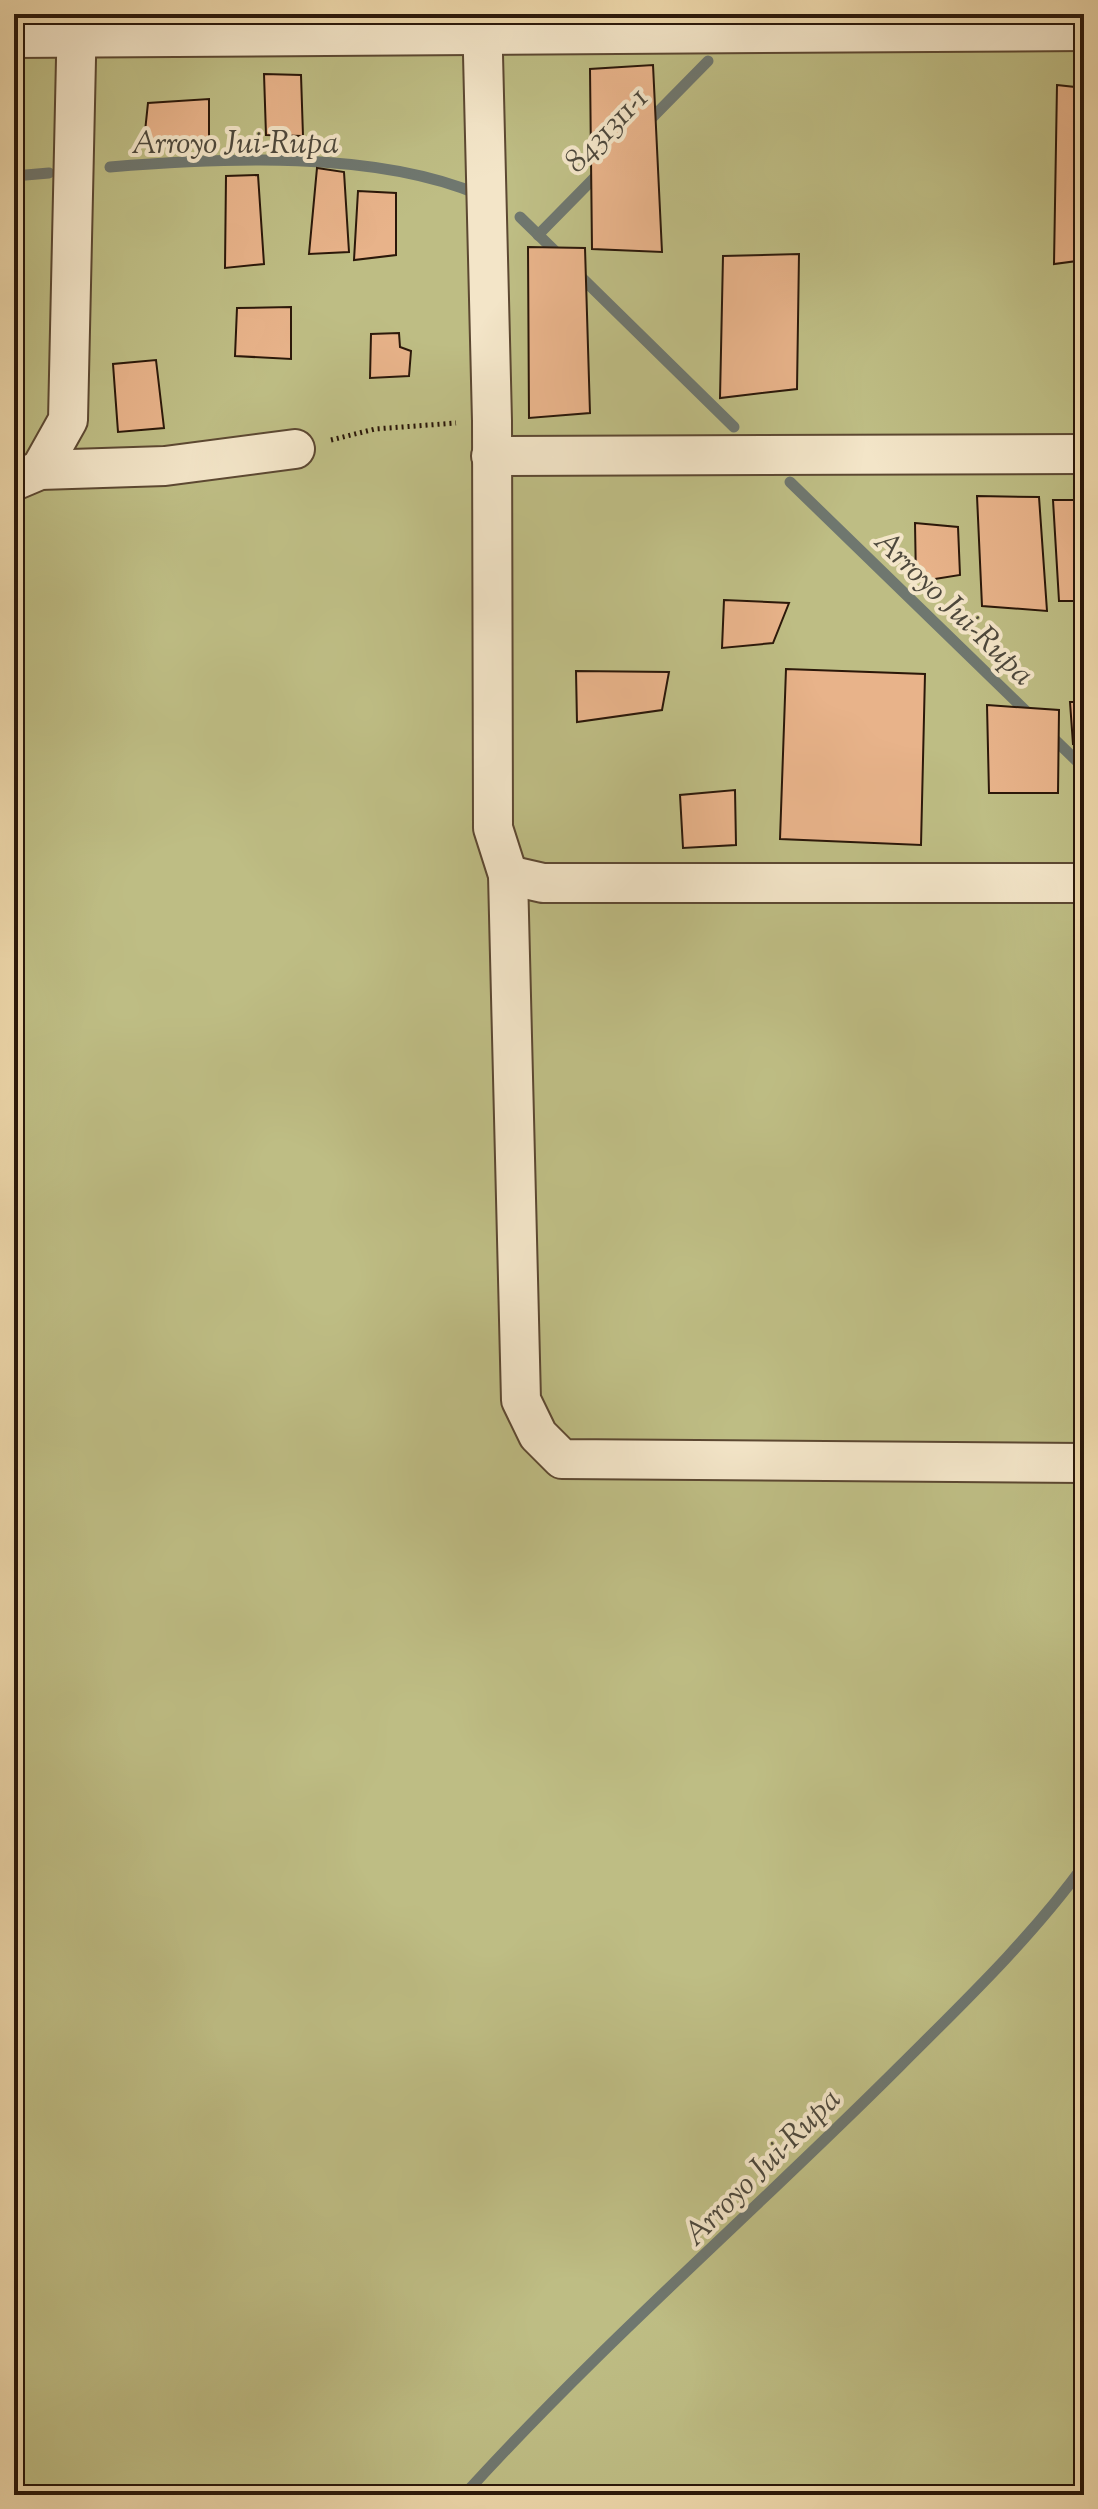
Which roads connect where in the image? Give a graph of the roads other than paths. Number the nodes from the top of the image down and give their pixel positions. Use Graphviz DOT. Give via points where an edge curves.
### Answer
graph roads {
  1 [pos="482,25"];
  2 [pos="77,26"];
  3 [pos="1084,31"];
  4 [pos="14,38"];
  5 [pos="492,438"];
  6 [pos="295,449"];
  7 [pos="1084,454"];
  8 [pos="27,475"];
  9 [pos="508,875"];
  10 [pos="1084,883"];
  11 [pos="1084,1463"];
  1 -- 2 [label="street"];
  1 -- 3 [label="street"];
  1 -- 5 [label="street"];
  2 -- 4 [label="street"];
  2 -- 8 [label="street" via="68,420"];
  5 -- 7 [label="street"];
  5 -- 9 [label="street" via="493,828"];
  6 -- 8 [label="street" via="165,466"];
  9 -- 10 [label="street" via="543,883"];
  9 -- 11 [label="street" via="521,1400 538,1435 562,1459"];
}
